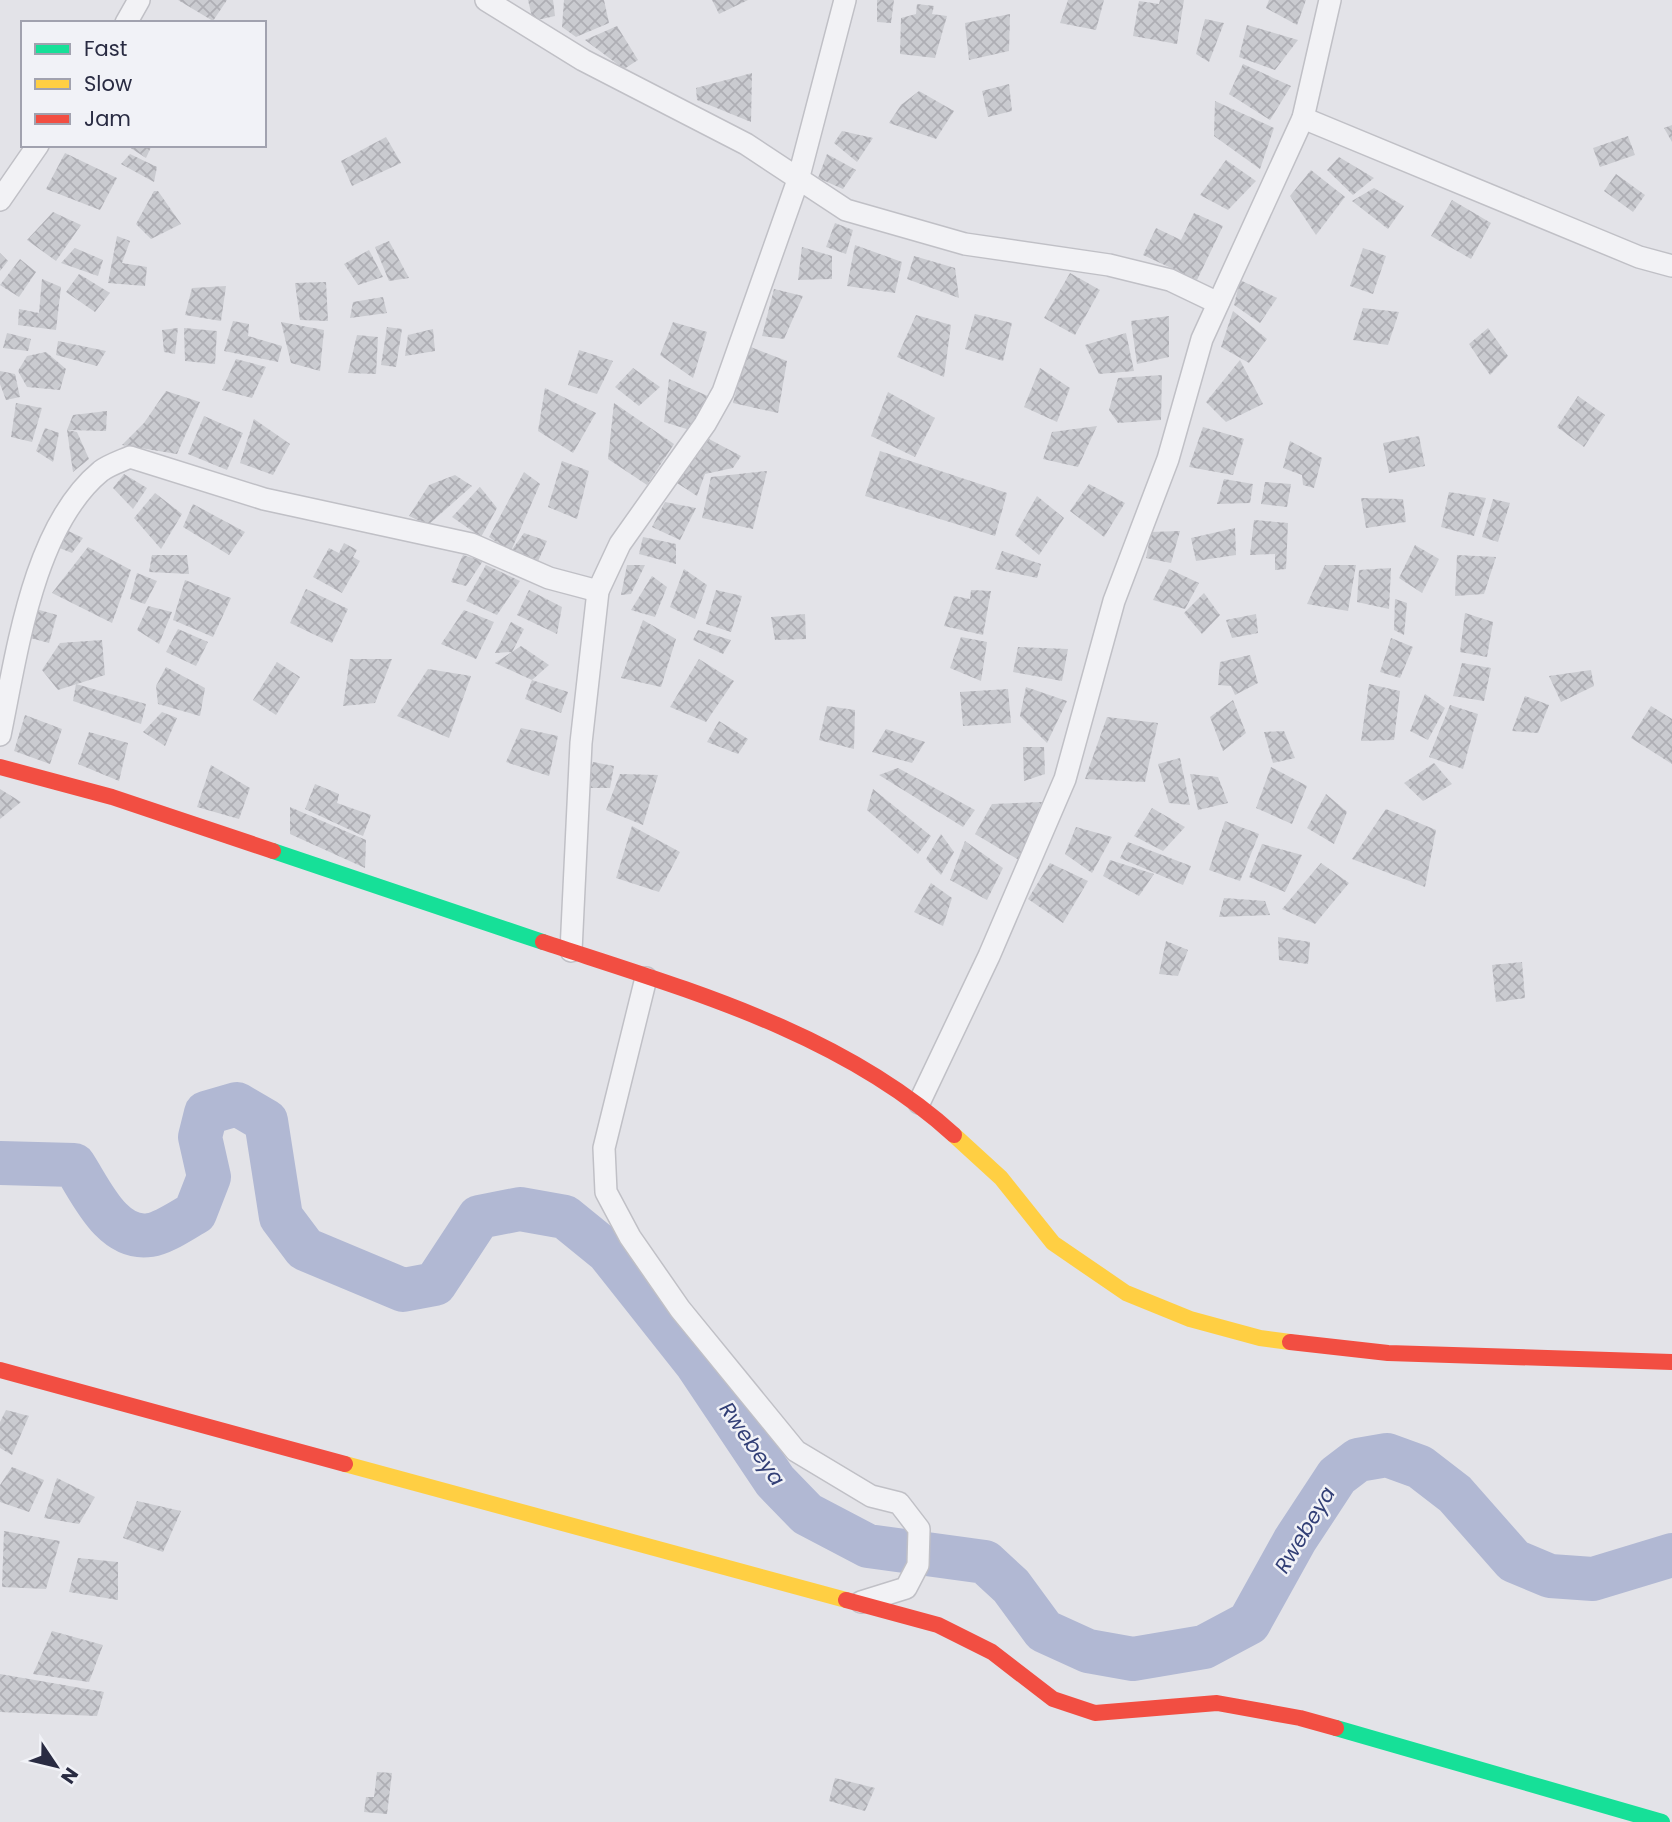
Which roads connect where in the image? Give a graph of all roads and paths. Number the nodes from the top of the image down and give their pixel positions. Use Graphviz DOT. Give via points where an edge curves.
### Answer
graph roads {
  1 [pos="139,0"];
  2 [pos="486,0"];
  3 [pos="845,0"];
  4 [pos="1330,0"];
  5 [pos="126,21"];
  6 [pos="1303,118"];
  7 [pos="37,147"];
  8 [pos="798,180"];
  9 [pos="0,200"];
  10 [pos="1672,266"];
  11 [pos="1219,303"];
  12 [pos="598,590"];
  13 [pos="0,735"];
  14 [pos="0,767"];
  15 [pos="571,951"];
  16 [pos="646,978"];
  17 [pos="919,1103"];
  18 [pos="1672,1362"];
  19 [pos="0,1370"];
  20 [pos="856,1603"];
  21 [pos="1662,1822"];
  1 -- 5 [label="street"];
  2 -- 8 [label="street" via="583,60 746,144"];
  3 -- 8 [label="street"];
  4 -- 6 [label="street"];
  6 -- 10 [label="street" via="1639,257"];
  6 -- 11 [label="street"];
  7 -- 9 [label="street"];
  8 -- 11 [label="street" via="846,210 965,244 1109,265 1170,280"];
  8 -- 12 [label="street" via="723,392 620,544"];
  11 -- 17 [label="street" via="1202,339 1168,460 1114,601 1065,779"];
  12 -- 13 [label="street" via="549,578 471,544 264,499 130,457 101,471 68,510 35,576"];
  12 -- 15 [label="street" via="581,743"];
  14 -- 15 [label="street" via="113,796"];
  15 -- 16 [label="street"];
  16 -- 17 [label="street" via="748,1014 846,1057"];
  16 -- 20 [label="street" via="604,1148 606,1192 630,1237 680,1310 796,1451 871,1496 899,1503 919,1529 918,1565 906,1588"];
  17 -- 18 [label="street" via="1001,1178 1054,1243 1126,1293 1190,1319 1260,1338 1388,1353"];
  19 -- 20 [label="street"];
  20 -- 21 [label="street" via="939,1625 992,1653 1054,1699 1095,1713 1217,1703 1300,1718"];
}
